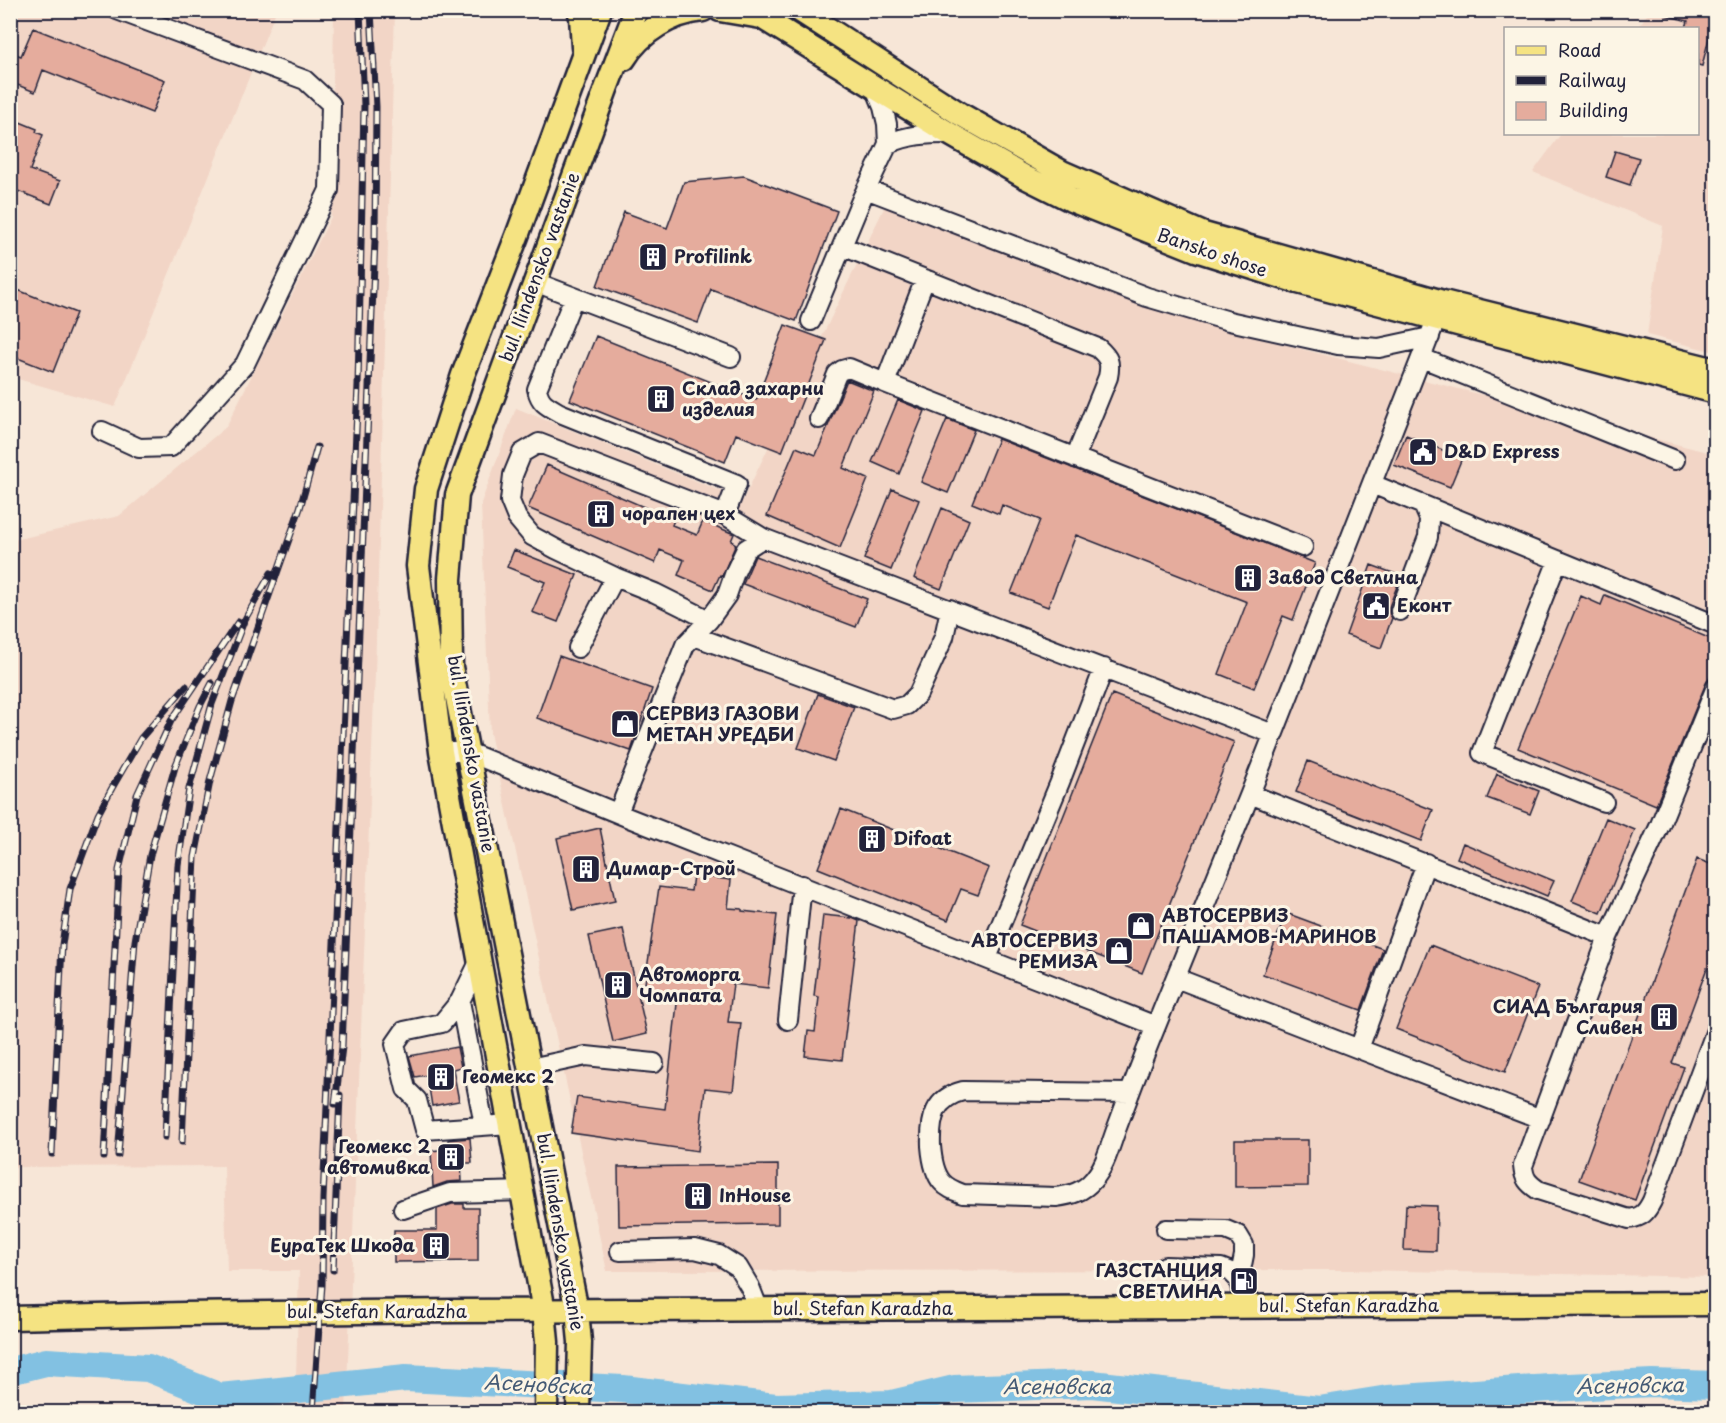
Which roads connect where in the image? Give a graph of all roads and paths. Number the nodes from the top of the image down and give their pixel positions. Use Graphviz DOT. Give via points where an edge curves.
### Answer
graph roads {
  1 [pos="117,10"];
  2 [pos="579,10"];
  3 [pos="600,10"];
  4 [pos="636,10"];
  5 [pos="703,10"];
  6 [pos="720,10"];
  7 [pos="799,10"];
  8 [pos="756,14"];
  9 [pos="583,57"];
  10 [pos="873,85"];
  11 [pos="606,88"];
  12 [pos="950,134"];
  13 [pos="888,144"];
  14 [pos="866,189"];
  15 [pos="842,246"];
  16 [pos="925,279"];
  17 [pos="535,282"];
  18 [pos="574,297"];
  19 [pos="1437,319"];
  20 [pos="811,321"];
  21 [pos="731,357"];
  22 [pos="1422,358"];
  23 [pos="1716,370"];
  24 [pos="885,383"];
  25 [pos="1716,392"];
  26 [pos="819,419"];
  27 [pos="102,430"];
  28 [pos="1075,458"];
  29 [pos="1674,459"];
  30 [pos="1372,484"];
  31 [pos="1423,505"];
  32 [pos="725,515"];
  33 [pos="763,538"];
  34 [pos="1303,547"];
  35 [pos="1558,560"];
  36 [pos="615,577"];
  37 [pos="950,609"];
  38 [pos="1400,611"];
  39 [pos="709,620"];
  40 [pos="1716,625"];
  41 [pos="694,636"];
  42 [pos="578,648"];
  43 [pos="1104,668"];
  44 [pos="1716,687"];
  45 [pos="1273,734"];
  46 [pos="441,752"];
  47 [pos="468,752"];
  48 [pos="1250,794"];
  49 [pos="1604,802"];
  50 [pos="618,813"];
  51 [pos="1426,863"];
  52 [pos="802,885"];
  53 [pos="1608,937"];
  54 [pos="987,958"];
  55 [pos="480,960"];
  56 [pos="1176,978"];
  57 [pos="460,1001"];
  58 [pos="788,1020"];
  59 [pos="1156,1026"];
  60 [pos="1716,1030"];
  61 [pos="1359,1049"];
  62 [pos="654,1063"];
  63 [pos="530,1068"];
  64 [pos="1130,1093"];
  65 [pos="1540,1119"];
  66 [pos="484,1125"];
  67 [pos="510,1125"];
  68 [pos="523,1191"];
  69 [pos="403,1209"];
  70 [pos="1166,1229"];
  71 [pos="620,1251"];
  72 [pos="1165,1266"];
  73 [pos="1239,1281"];
  74 [pos="1716,1304"];
  75 [pos="1244,1307"];
  76 [pos="759,1310"];
  77 [pos="544,1311"];
  78 [pos="577,1311"];
  79 [pos="10,1318"];
  80 [pos="546,1413"];
  81 [pos="578,1413"];
  1 -- 27 [label="street" via="305,80 331,104 329,190 245,364 171,447 139,448"];
  2 -- 9 [label="main road"];
  3 -- 9 [label="main road, bul. Ilindensko vastanie"];
  4 -- 11 [label="main road, bul. Ilindensko vastanie"];
  5 -- 11 [label="main road" via="689,11 658,25 631,47"];
  6 -- 8 [label="main road"];
  7 -- 19 [label="main road, Bansko shose" via="960,114 1062,172 1204,234"];
  8 -- 10 [label="main road, Bansko shose"];
  9 -- 46 [label="main road, bul. Ilindensko vastanie" via="463,375 426,489 418,566"];
  10 -- 12 [label="main road, Bansko shose"];
  10 -- 13 [label="street" via="883,107"];
  11 -- 17 [label="main road, bul. Ilindensko vastanie"];
  12 -- 13 [label="street" via="918,134"];
  12 -- 19 [label="main road, Bansko shose" via="1071,200 1196,250"];
  13 -- 14 [label="street"];
  14 -- 15 [label="street"];
  14 -- 19 [label="street" via="1147,297 1229,321 1338,345 1379,348"];
  15 -- 16 [label="street"];
  15 -- 20 [label="street"];
  16 -- 24 [label="street"];
  16 -- 28 [label="street" via="1098,348 1105,355 1110,364 1108,376"];
  17 -- 18 [label="street"];
  17 -- 47 [label="main road, bul. Ilindensko vastanie" via="457,495 450,579 451,667"];
  18 -- 21 [label="street"];
  18 -- 32 [label="street" via="537,388 539,398 560,413 737,484"];
  19 -- 22 [label="street"];
  19 -- 23 [label="main road, Bansko shose"];
  19 -- 25 [label="main road, Bansko shose"];
  22 -- 29 [label="street"];
  22 -- 30 [label="street"];
  24 -- 26 [label="street" via="849,368 842,370"];
  24 -- 28 [label="street"];
  28 -- 34 [label="street"];
  30 -- 31 [label="street"];
  30 -- 45 [label="street"];
  31 -- 35 [label="street"];
  31 -- 38 [label="street" via="1429,519 1428,537"];
  32 -- 33 [label="street"];
  32 -- 36 [label="street" via="539,442 522,453 513,476 510,501 517,518 532,536"];
  33 -- 37 [label="street"];
  33 -- 39 [label="street" via="746,549 727,595"];
  35 -- 40 [label="street"];
  35 -- 49 [label="street" via="1482,753"];
  36 -- 39 [label="street"];
  36 -- 42 [label="street"];
  37 -- 41 [label="street" via="944,638 918,693 907,705 893,709"];
  37 -- 43 [label="street"];
  39 -- 41 [label="street"];
  41 -- 50 [label="street" via="685,645"];
  43 -- 45 [label="street"];
  43 -- 54 [label="street"];
  44 -- 53 [label="street" via="1660,825"];
  45 -- 48 [label="street"];
  46 -- 47 [label="street"];
  46 -- 55 [label="main road, bul. Ilindensko vastanie"];
  47 -- 50 [label="street"];
  47 -- 63 [label="main road, bul. Ilindensko vastanie"];
  48 -- 51 [label="street"];
  48 -- 56 [label="street"];
  50 -- 52 [label="street"];
  51 -- 53 [label="street"];
  51 -- 61 [label="street"];
  52 -- 54 [label="street"];
  52 -- 58 [label="street"];
  53 -- 65 [label="street"];
  54 -- 59 [label="street"];
  55 -- 57 [label="street"];
  55 -- 67 [label="main road, bul. Ilindensko vastanie"];
  56 -- 59 [label="street"];
  56 -- 61 [label="street"];
  57 -- 66 [label="street"];
  57 -- 66 [label="street" via="442,1023 404,1031 395,1044 406,1089 417,1100 425,1130"];
  59 -- 64 [label="street"];
  60 -- 65 [label="street" via="1652,1201 1638,1218 1629,1219 1528,1184 1523,1166"];
  61 -- 65 [label="street"];
  62 -- 63 [label="street" via="586,1056"];
  63 -- 78 [label="main road, bul. Ilindensko vastanie"];
  64 -- 64 [label="street" via="1102,1167 1083,1190 1071,1195 963,1194 942,1182 936,1171 930,1128 937,1108 951,1094"];
  66 -- 67 [label="street"];
  67 -- 68 [label="main road, bul. Ilindensko vastanie"];
  68 -- 69 [label="street" via="450,1193"];
  68 -- 77 [label="main road, bul. Ilindensko vastanie"];
  70 -- 73 [label="street" via="1226,1230 1238,1235 1244,1245"];
  71 -- 76 [label="street" via="695,1249 719,1255 738,1267"];
  72 -- 73 [label="street" via="1221,1268"];
  73 -- 75 [label="street"];
  74 -- 75 [label="main road, bul. Stefan Karadzha"];
  75 -- 76 [label="main road, bul. Stefan Karadzha"];
  76 -- 78 [label="main road, bul. Stefan Karadzha"];
  77 -- 78 [label="main road, bul. Stefan Karadzha"];
  77 -- 79 [label="main road, bul. Stefan Karadzha"];
  77 -- 80 [label="main road, bul. Ilindensko vastanie"];
  78 -- 81 [label="main road, bul. Ilindensko vastanie"];
}
